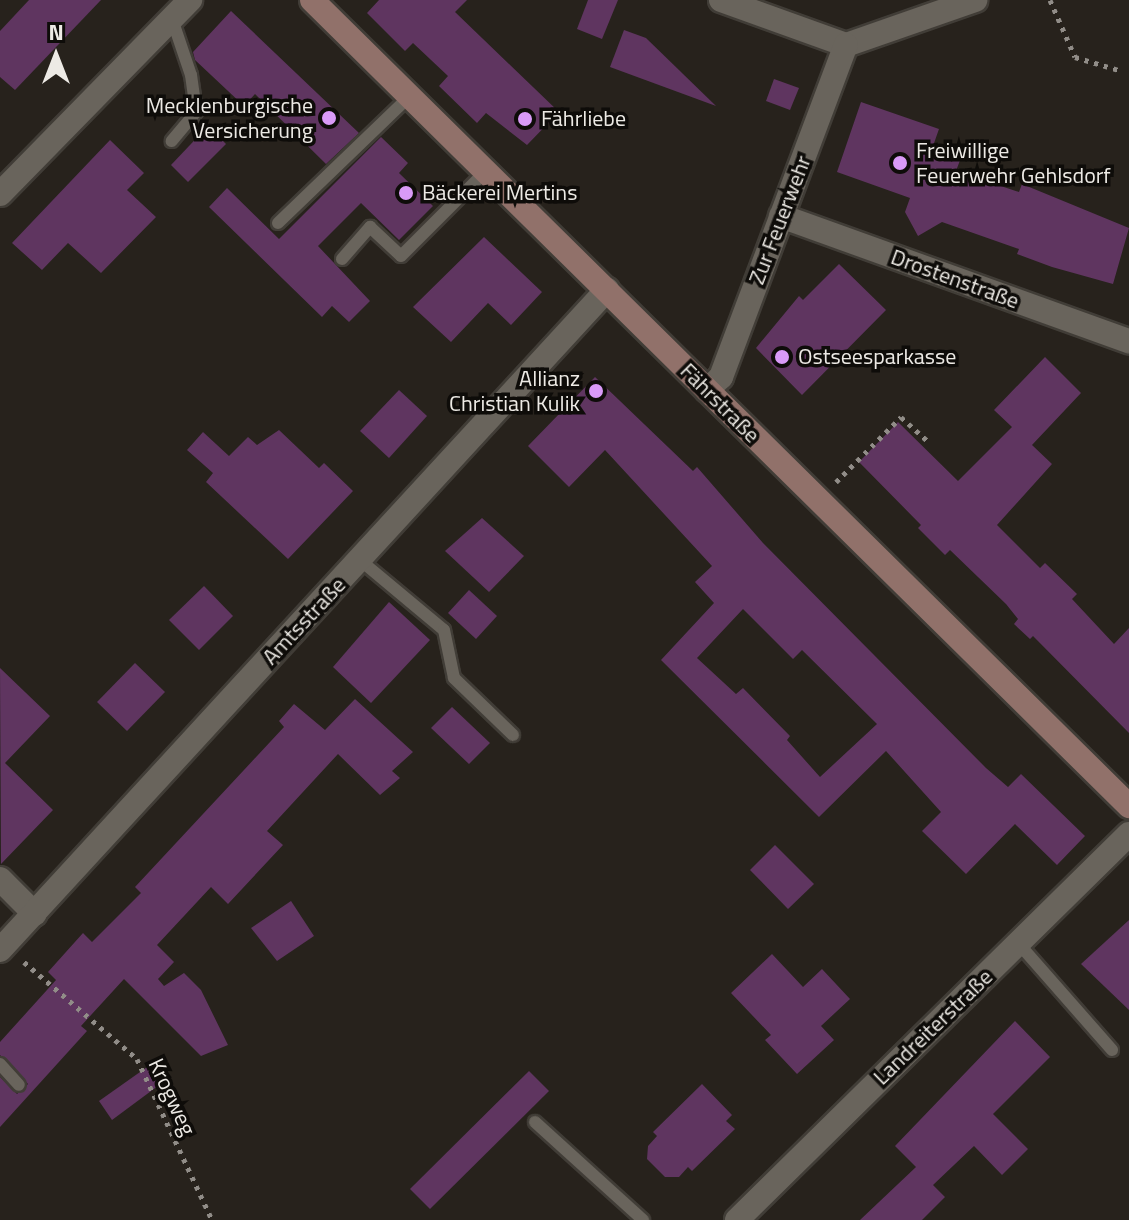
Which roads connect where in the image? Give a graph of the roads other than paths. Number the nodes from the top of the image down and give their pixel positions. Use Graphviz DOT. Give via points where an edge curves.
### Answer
graph roads {
  1 [pos="190,0"];
  2 [pos="312,0"];
  3 [pos="721,0"];
  4 [pos="975,0"];
  5 [pos="172,19"];
  6 [pos="846,45"];
  7 [pos="409,97"];
  8 [pos="172,141"];
  9 [pos="485,172"];
  10 [pos="0,194"];
  11 [pos="781,216"];
  12 [pos="278,223"];
  13 [pos="342,259"];
  14 [pos="607,290"];
  15 [pos="1129,341"];
  16 [pos="707,390"];
  17 [pos="360,560"];
  18 [pos="513,735"];
  19 [pos="1129,806"];
  20 [pos="1129,834"];
  21 [pos="0,879"];
  22 [pos="35,914"];
  23 [pos="1019,944"];
  24 [pos="2,947"];
  25 [pos="1112,1050"];
  26 [pos="0,1064"];
  27 [pos="19,1085"];
  28 [pos="535,1122"];
  29 [pos="744,1218"];
  30 [pos="643,1220"];
  1 -- 5 [label="street"];
  2 -- 7 [label="street, Fährstraße"];
  3 -- 6 [label="street"];
  4 -- 6 [label="street"];
  5 -- 8 [label="lane" via="191,75 196,112"];
  5 -- 10 [label="street"];
  6 -- 11 [label="street, Zur Feuerwehr"];
  7 -- 9 [label="street, Fährstraße"];
  7 -- 12 [label="lane"];
  9 -- 13 [label="lane" via="401,256 370,227"];
  9 -- 14 [label="street, Fährstraße"];
  11 -- 15 [label="street, Drostenstraße"];
  11 -- 16 [label="street, Zur Feuerwehr" via="721,377"];
  14 -- 16 [label="street, Fährstraße"];
  14 -- 17 [label="street, Amtsstraße"];
  16 -- 19 [label="street, Fährstraße"];
  17 -- 18 [label="lane" via="444,630 454,678"];
  17 -- 22 [label="street, Amtsstraße"];
  20 -- 23 [label="street, Landreiterstraße"];
  21 -- 22 [label="street"];
  22 -- 24 [label="street, Amtsstraße"];
  23 -- 25 [label="lane"];
  23 -- 29 [label="street, Landreiterstraße"];
  26 -- 27 [label="lane"];
  28 -- 30 [label="lane"];
}
